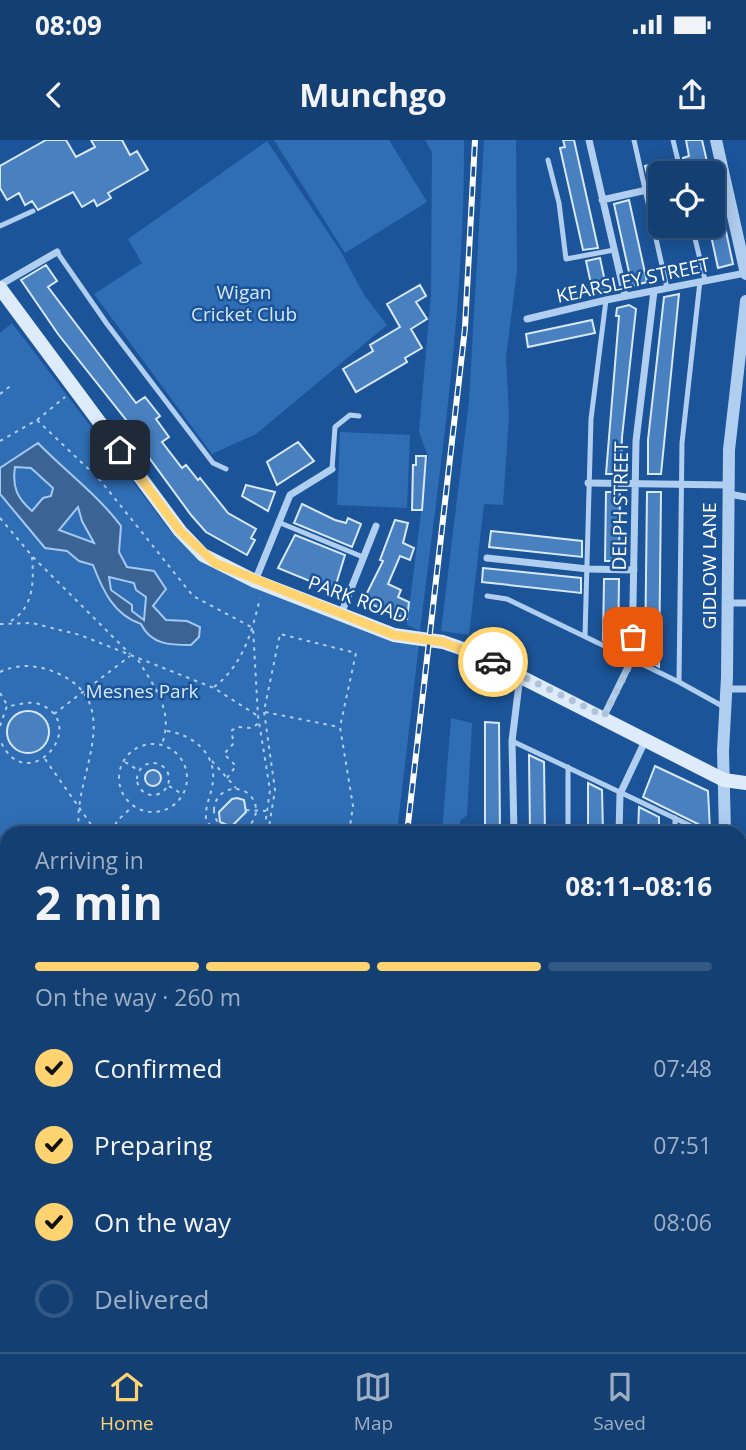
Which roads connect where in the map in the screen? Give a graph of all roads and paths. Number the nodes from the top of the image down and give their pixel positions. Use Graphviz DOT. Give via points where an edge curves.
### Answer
graph roads {
  1 [pos="589,140"];
  2 [pos="634,140"];
  3 [pos="673,140"];
  4 [pos="716,140"];
  5 [pos="548,160"];
  6 [pos="678,161"];
  7 [pos="717,161"];
  8 [pos="648,190"];
  9 [pos="644,191"];
  10 [pos="602,200"];
  11 [pos="725,200"];
  12 [pos="33,211"];
  13 [pos="0,226"];
  14 [pos="694,238"];
  15 [pos="614,250"];
  16 [pos="57,252"];
  17 [pos="746,273"];
  18 [pos="702,281"];
  19 [pos="0,286"];
  20 [pos="667,288"];
  21 [pos="654,291"];
  22 [pos="625,296"];
  23 [pos="606,300"];
  24 [pos="746,301"];
  25 [pos="527,319"];
  26 [pos="13,384"];
  27 [pos="74,390"];
  28 [pos="0,394"];
  29 [pos="359,416"];
  30 [pos="37,420"];
  31 [pos="0,441"];
  32 [pos="226,469"];
  33 [pos="332,469"];
  34 [pos="588,482"];
  35 [pos="635,483"];
  36 [pos="682,483"];
  37 [pos="729,490"];
  38 [pos="746,497"];
  39 [pos="0,518"];
  40 [pos="278,522"];
  41 [pos="376,526"];
  42 [pos="32,556"];
  43 [pos="363,557"];
  44 [pos="487,558"];
  45 [pos="588,569"];
  46 [pos="634,570"];
  47 [pos="260,583"];
  48 [pos="487,596"];
  49 [pos="728,603"];
  50 [pos="746,603"];
  51 [pos="341,614"];
  52 [pos="9,623"];
  53 [pos="0,624"];
  54 [pos="253,628"];
  55 [pos="585,636"];
  56 [pos="131,655"];
  57 [pos="137,659"];
  58 [pos="632,659"];
  59 [pos="0,672"];
  60 [pos="520,675"];
  61 [pos="679,682"];
  62 [pos="214,688"];
  63 [pos="727,689"];
  64 [pos="746,689"];
  65 [pos="81,692"];
  66 [pos="0,693"];
  67 [pos="8,705"];
  68 [pos="726,708"];
  69 [pos="264,711"];
  70 [pos="53,714"];
  71 [pos="258,716"];
  72 [pos="604,716"];
  73 [pos="260,722"];
  74 [pos="0,726"];
  75 [pos="340,727"];
  76 [pos="167,730"];
  77 [pos="646,739"];
  78 [pos="0,740"];
  79 [pos="512,741"];
  80 [pos="161,745"];
  81 [pos="4,749"];
  82 [pos="0,751"];
  83 [pos="44,758"];
  84 [pos="124,761"];
  85 [pos="211,761"];
  86 [pos="568,767"];
  87 [pos="139,770"];
  88 [pos="227,778"];
  89 [pos="724,780"];
  90 [pos="746,783"];
  91 [pos="168,786"];
  92 [pos="237,790"];
  93 [pos="183,794"];
  94 [pos="620,794"];
  95 [pos="77,805"];
  96 [pos="133,806"];
  97 [pos="246,810"];
  98 [pos="255,810"];
  99 [pos="267,811"];
  100 [pos="675,818"];
  101 [pos="250,825"];
  102 [pos="79,826"];
  103 [pos="92,826"];
  104 [pos="115,826"];
  105 [pos="209,826"];
  106 [pos="223,826"];
  107 [pos="265,826"];
  108 [pos="269,826"];
  109 [pos="350,826"];
  110 [pos="514,826"];
  111 [pos="568,826"];
  112 [pos="619,826"];
  113 [pos="675,826"];
  114 [pos="692,826"];
  115 [pos="725,826"];
  1 -- 10 [label="street"];
  2 -- 9 [label="lane"];
  3 -- 6 [label="lane"];
  4 -- 7 [label="street"];
  5 -- 15 [label="lane" via="566,259"];
  8 -- 9 [label="street"];
  9 -- 10 [label="street"];
  9 -- 20 [label="lane"];
  10 -- 15 [label="street"];
  11 -- 17 [label="street"];
  12 -- 13 [label="lane"];
  14 -- 18 [label="lane"];
  15 -- 22 [label="street"];
  16 -- 19 [label="street"];
  16 -- 32 [label="lane" via="214,463"];
  17 -- 18 [label="street, KEARSLEY STREET"];
  18 -- 20 [label="street, KEARSLEY STREET"];
  18 -- 36 [label="lane" via="682,443"];
  19 -- 27 [label="main road, PARK ROAD"];
  20 -- 21 [label="street, KEARSLEY STREET"];
  21 -- 22 [label="street, KEARSLEY STREET"];
  21 -- 35 [label="street, DELPH STREET"];
  22 -- 23 [label="street, KEARSLEY STREET"];
  23 -- 25 [label="street, KEARSLEY STREET"];
  23 -- 34 [label="lane"];
  24 -- 37 [label="street, GIDLOW LANE" via="729,450"];
  26 -- 28 [label="path"];
  27 -- 30 [label="path"];
  27 -- 47 [label="main road, PARK ROAD" via="190,543 215,563"];
  29 -- 33 [label="lane" via="350,415 335,427"];
  30 -- 31 [label="path"];
  30 -- 54 [label="path" via="100,480 193,596"];
  33 -- 40 [label="street" via="290,495"];
  34 -- 35 [label="street"];
  34 -- 45 [label="lane"];
  35 -- 36 [label="street"];
  35 -- 46 [label="street, DELPH STREET"];
  36 -- 37 [label="street"];
  36 -- 61 [label="lane"];
  37 -- 38 [label="street"];
  37 -- 49 [label="street, GIDLOW LANE"];
  39 -- 42 [label="path"];
  40 -- 43 [label="lane"];
  40 -- 47 [label="street"];
  41 -- 43 [label="street"];
  42 -- 52 [label="path" via="29,599"];
  42 -- 56 [label="path"];
  43 -- 51 [label="street"];
  44 -- 45 [label="street"];
  45 -- 46 [label="street"];
  45 -- 55 [label="lane"];
  46 -- 58 [label="street, DELPH STREET"];
  47 -- 51 [label="main road, PARK ROAD"];
  47 -- 54 [label="path"];
  48 -- 55 [label="lane" via="507,599"];
  49 -- 50 [label="street"];
  49 -- 63 [label="street, GIDLOW LANE"];
  51 -- 60 [label="main road, PARK ROAD" via="403,638 456,646"];
  52 -- 53 [label="path"];
  52 -- 56 [label="path" via="51,626"];
  54 -- 62 [label="path" via="237,664"];
  54 -- 71 [label="path"];
  55 -- 58 [label="lane"];
  56 -- 57 [label="path"];
  56 -- 65 [label="path"];
  57 -- 62 [label="path"];
  57 -- 76 [label="path" via="163,706"];
  58 -- 61 [label="lane"];
  58 -- 72 [label="street, DELPH STREET"];
  59 -- 65 [label="path" via="43,667"];
  60 -- 72 [label="main road, PARK ROAD"];
  60 -- 79 [label="street"];
  61 -- 68 [label="lane"];
  62 -- 71 [label="path"];
  63 -- 64 [label="street"];
  63 -- 68 [label="street, GIDLOW LANE"];
  65 -- 70 [label="path"];
  65 -- 95 [label="path" via="94,730"];
  66 -- 67 [label="path"];
  67 -- 70 [label="path" via="38,704"];
  67 -- 74 [label="path"];
  68 -- 89 [label="street, GIDLOW LANE"];
  69 -- 75 [label="path"];
  69 -- 75 [label="path" via="279,634 356,653"];
  69 -- 108 [label="path" via="275,790"];
  70 -- 83 [label="path" via="58,723 57,743"];
  71 -- 73 [label="path"];
  72 -- 77 [label="main road, PARK ROAD"];
  73 -- 88 [label="path" via="231,731 234,743 224,754 236,766"];
  73 -- 99 [label="path" via="270,790"];
  75 -- 109 [label="path" via="353,806"];
  76 -- 80 [label="path"];
  76 -- 85 [label="path" via="193,740"];
  77 -- 89 [label="main road, PARK ROAD"];
  77 -- 94 [label="street"];
  78 -- 81 [label="path"];
  79 -- 86 [label="lane"];
  79 -- 110 [label="street"];
  80 -- 84 [label="path" via="144,745"];
  80 -- 93 [label="path" via="184,764 187,785"];
  81 -- 82 [label="path"];
  81 -- 83 [label="path" via="18,760"];
  83 -- 95 [label="path"];
  84 -- 87 [label="path"];
  84 -- 96 [label="path" via="119,785"];
  85 -- 88 [label="path"];
  85 -- 105 [label="path" via="213,785 205,810"];
  86 -- 94 [label="lane"];
  86 -- 111 [label="lane"];
  87 -- 91 [label="path" via="150,763 161,765 168,773"];
  87 -- 91 [label="path" via="137,783 147,795 158,795"];
  88 -- 92 [label="path"];
  89 -- 90 [label="main road, PARK ROAD"];
  89 -- 115 [label="street, GIDLOW LANE"];
  91 -- 93 [label="path"];
  92 -- 98 [label="path" via="249,795"];
  92 -- 106 [label="path" via="219,796 214,815"];
  93 -- 96 [label="path" via="161,812"];
  94 -- 100 [label="lane"];
  94 -- 112 [label="street"];
  95 -- 102 [label="path"];
  95 -- 103 [label="path"];
  96 -- 104 [label="path"];
  97 -- 98 [label="path"];
  98 -- 99 [label="path"];
  98 -- 101 [label="path"];
  99 -- 107 [label="path"];
  100 -- 113 [label="lane"];
  100 -- 114 [label="lane"];
}
